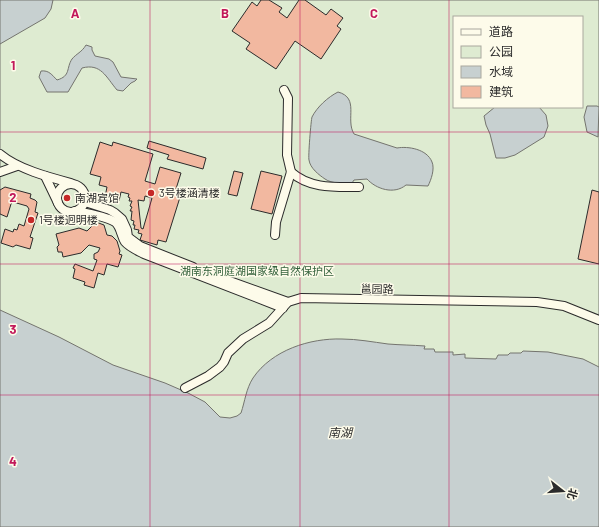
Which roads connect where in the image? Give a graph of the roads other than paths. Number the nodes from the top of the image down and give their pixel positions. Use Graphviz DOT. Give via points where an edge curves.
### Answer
graph roads {
  1 [pos="284,90"];
  2 [pos="0,154"];
  3 [pos="17,166"];
  4 [pos="0,172"];
  5 [pos="291,172"];
  6 [pos="45,176"];
  7 [pos="74,184"];
  8 [pos="359,187"];
  9 [pos="85,202"];
  10 [pos="60,205"];
  11 [pos="75,211"];
  12 [pos="275,235"];
  13 [pos="285,305"];
  14 [pos="599,320"];
  15 [pos="185,388"];
  1 -- 5 [label="street" via="288,98 287,155"];
  2 -- 3 [label="street"];
  3 -- 4 [label="street"];
  3 -- 6 [label="street"];
  5 -- 8 [label="street" via="306,182 317,185"];
  5 -- 12 [label="street" via="276,222"];
  6 -- 7 [label="street"];
  6 -- 10 [label="street"];
  7 -- 9 [label="street" via="82,188"];
  7 -- 10 [label="street" via="61,188 57,196"];
  9 -- 11 [label="street"];
  9 -- 13 [label="street" via="105,208 122,219 128,237 140,246"];
  10 -- 11 [label="street" via="66,210"];
  11 -- 13 [label="street" via="115,223 120,228 126,244 144,254"];
  13 -- 14 [label="street, 邕园路" via="301,298 537,302 564,306"];
  13 -- 15 [label="street" via="269,323 228,353 220,367"];
}
